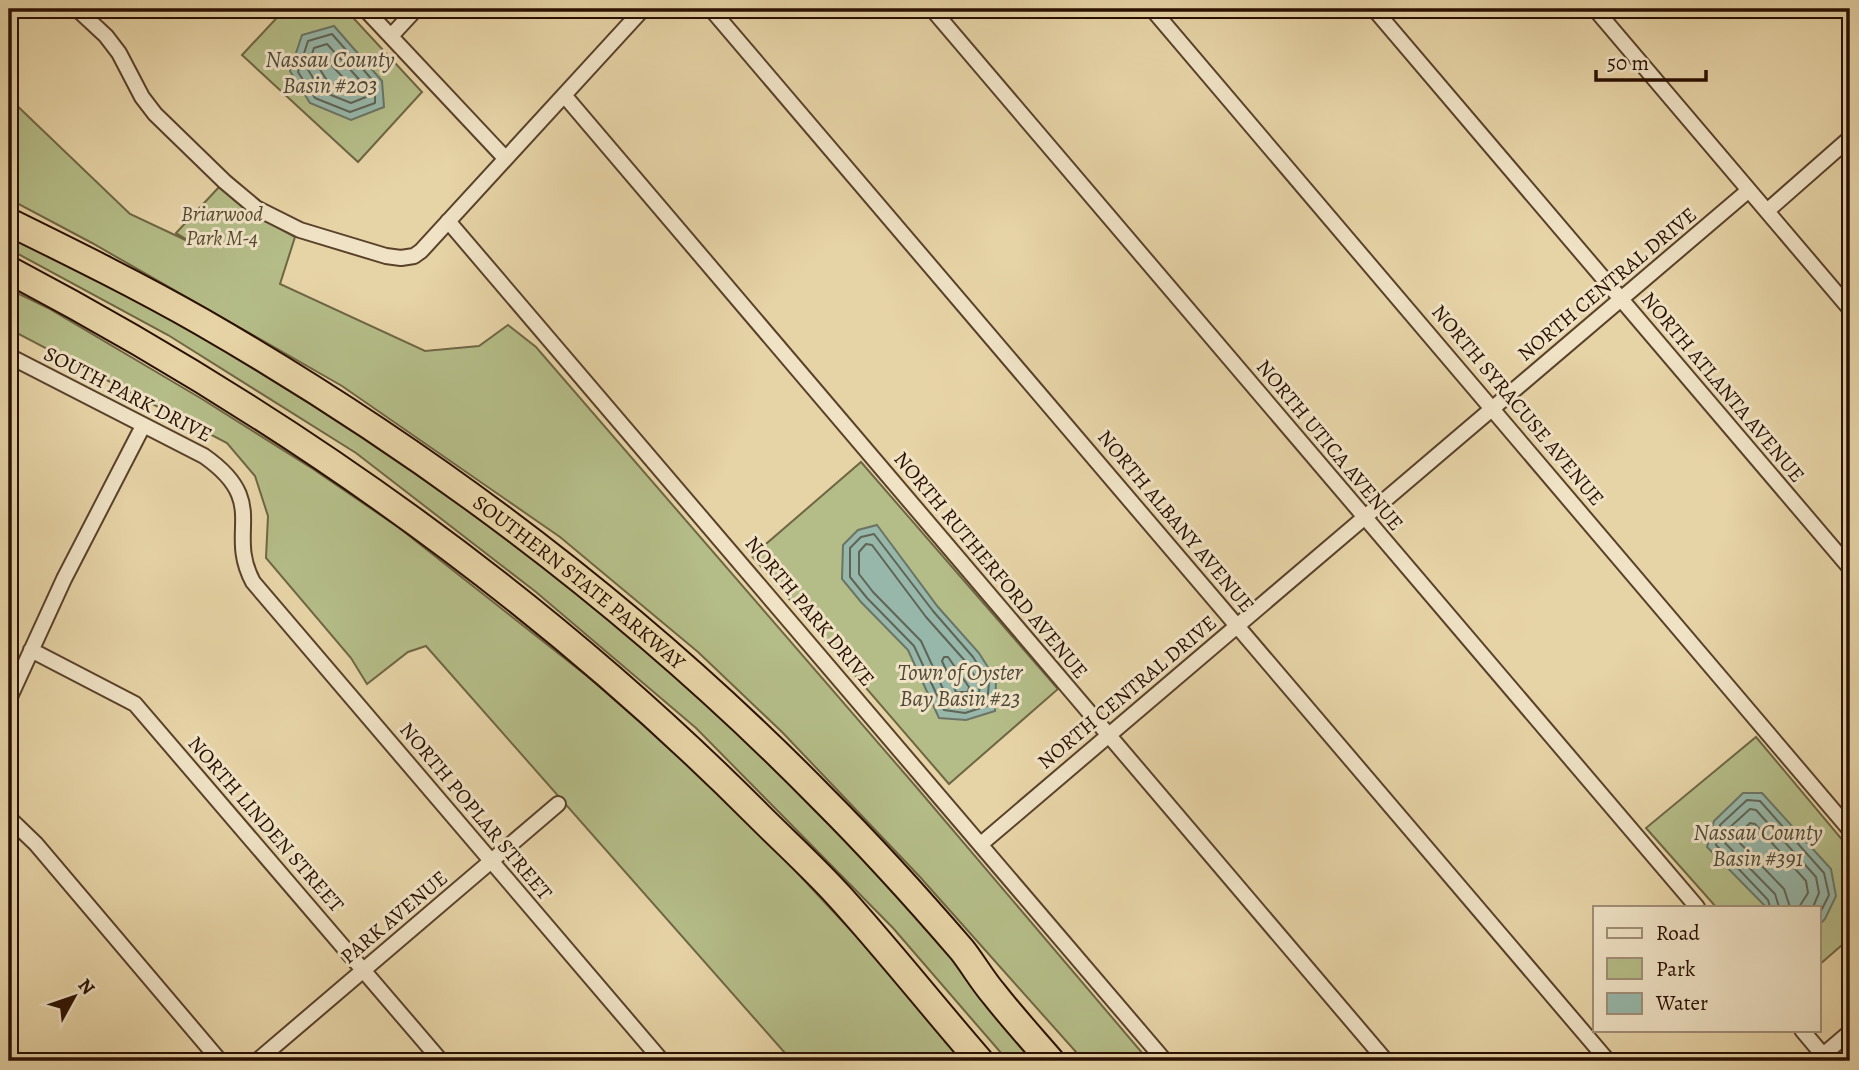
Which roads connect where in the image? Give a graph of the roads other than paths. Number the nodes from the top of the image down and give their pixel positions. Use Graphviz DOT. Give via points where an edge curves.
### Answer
graph roads {
  1 [pos="77,9"];
  2 [pos="365,9"];
  3 [pos="416,9"];
  4 [pos="643,9"];
  5 [pos="711,9"];
  6 [pos="932,9"];
  7 [pos="1152,9"];
  8 [pos="1374,9"];
  9 [pos="1595,9"];
  10 [pos="391,36"];
  11 [pos="564,95"];
  12 [pos="1850,138"];
  13 [pos="505,158"];
  14 [pos="1749,190"];
  15 [pos="1767,211"];
  16 [pos="448,221"];
  17 [pos="9,222"];
  18 [pos="9,270"];
  19 [pos="1621,299"];
  20 [pos="1850,309"];
  21 [pos="9,356"];
  22 [pos="1493,408"];
  23 [pos="144,426"];
  24 [pos="1364,517"];
  25 [pos="1850,568"];
  26 [pos="259,588"];
  27 [pos="1237,626"];
  28 [pos="31,650"];
  29 [pos="9,699"];
  30 [pos="1108,735"];
  31 [pos="558,804"];
  32 [pos="9,818"];
  33 [pos="1850,830"];
  34 [pos="981,844"];
  35 [pos="492,861"];
  36 [pos="1696,906"];
  37 [pos="364,971"];
  38 [pos="1803,1032"];
  39 [pos="1850,1032"];
  40 [pos="1822,1059"];
  41 [pos="220,1061"];
  42 [pos="257,1061"];
  43 [pos="441,1061"];
  44 [pos="662,1061"];
  45 [pos="980,1061"];
  46 [pos="1051,1061"];
  47 [pos="1165,1061"];
  48 [pos="1386,1061"];
  49 [pos="1608,1061"];
  1 -- 16 [label="street" via="120,53 155,114 256,208 300,230 401,258 414,256"];
  2 -- 10 [label="street"];
  3 -- 10 [label="street"];
  4 -- 11 [label="street"];
  5 -- 27 [label="street, NORTH ALBANY AVENUE"];
  6 -- 24 [label="street, NORTH UTICA AVENUE"];
  7 -- 22 [label="street, NORTH SYRACUSE AVENUE"];
  8 -- 19 [label="street, NORTH ATLANTA AVENUE"];
  9 -- 14 [label="street"];
  10 -- 13 [label="street"];
  11 -- 13 [label="street"];
  11 -- 30 [label="street, NORTH RUTHERFORD AVENUE"];
  12 -- 15 [label="street"];
  13 -- 16 [label="street"];
  14 -- 15 [label="street"];
  14 -- 19 [label="street, NORTH CENTRAL DRIVE"];
  15 -- 20 [label="street"];
  16 -- 34 [label="street, NORTH PARK DRIVE"];
  17 -- 46 [label="highway, SOUTHERN STATE PARKWAY" via="201,321 332,401 496,514 601,597 822,798 964,953"];
  18 -- 45 [label="highway" via="216,387 346,471 532,611 716,773 840,896"];
  19 -- 22 [label="street, NORTH CENTRAL DRIVE"];
  19 -- 25 [label="street, NORTH ATLANTA AVENUE"];
  21 -- 23 [label="street, SOUTH PARK DRIVE"];
  22 -- 24 [label="street, NORTH CENTRAL DRIVE"];
  22 -- 33 [label="street, NORTH SYRACUSE AVENUE"];
  23 -- 26 [label="street, SOUTH PARK DRIVE" via="204,456 233,481 243,504 244,566"];
  23 -- 28 [label="street"];
  24 -- 27 [label="street, NORTH CENTRAL DRIVE"];
  24 -- 36 [label="street, NORTH UTICA AVENUE"];
  26 -- 35 [label="street, NORTH POPLAR STREET"];
  27 -- 30 [label="street, NORTH CENTRAL DRIVE"];
  27 -- 49 [label="street, NORTH ALBANY AVENUE"];
  28 -- 29 [label="street"];
  28 -- 37 [label="street, NORTH LINDEN STREET" via="135,704"];
  30 -- 34 [label="street, NORTH CENTRAL DRIVE"];
  30 -- 48 [label="street, NORTH RUTHERFORD AVENUE"];
  31 -- 35 [label="street, PARK AVENUE"];
  32 -- 41 [label="street"];
  34 -- 47 [label="street, NORTH PARK DRIVE"];
  35 -- 37 [label="street, PARK AVENUE"];
  35 -- 44 [label="street, NORTH POPLAR STREET"];
  37 -- 42 [label="street, PARK AVENUE"];
  37 -- 43 [label="street, NORTH LINDEN STREET"];
  38 -- 40 [label="street"];
  39 -- 40 [label="street"];
}
